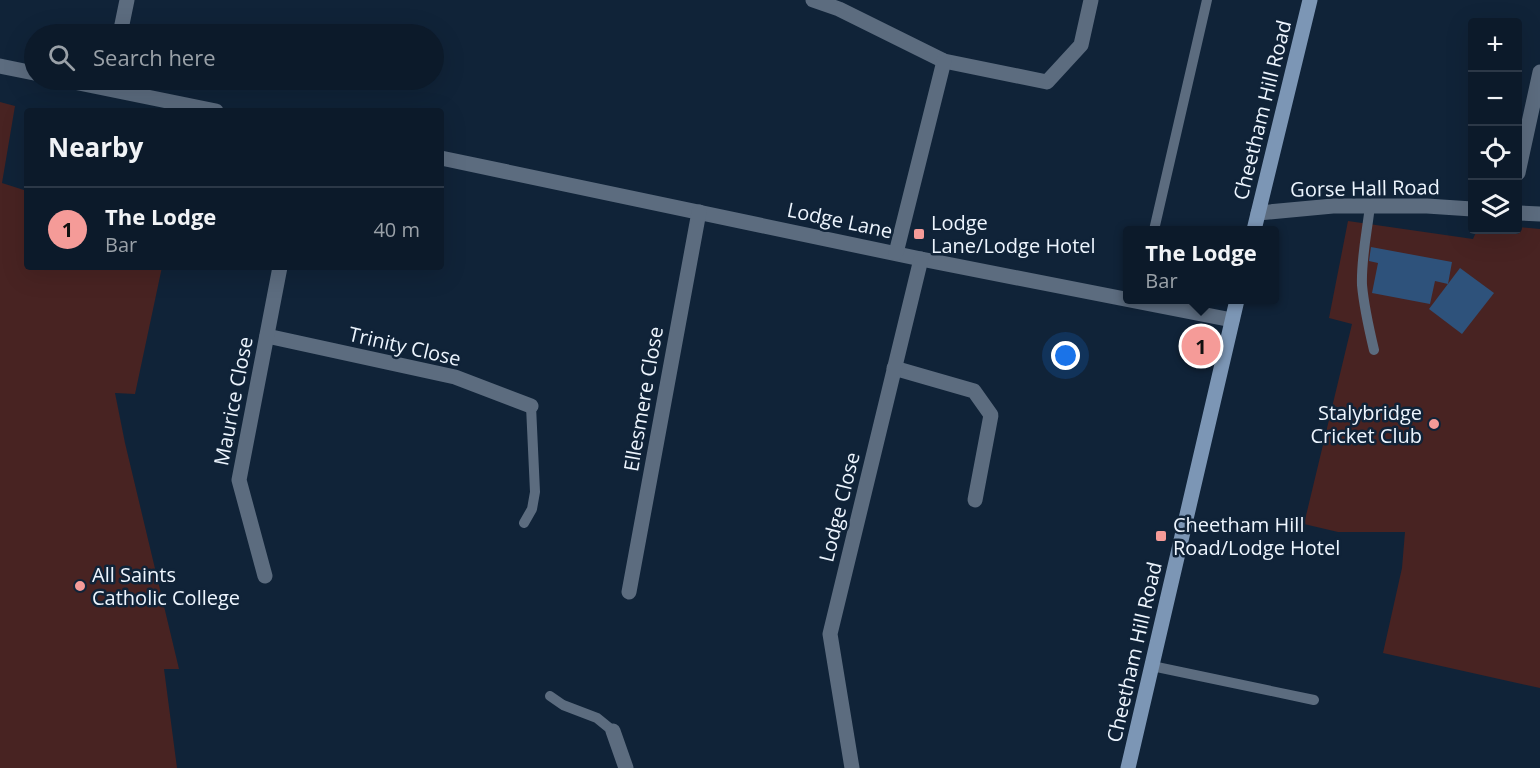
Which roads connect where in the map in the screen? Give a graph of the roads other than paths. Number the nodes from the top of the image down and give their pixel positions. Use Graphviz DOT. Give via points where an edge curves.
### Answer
graph roads {
  1 [pos="127,0"];
  2 [pos="813,0"];
  3 [pos="1091,0"];
  4 [pos="1207,0"];
  5 [pos="1310,0"];
  6 [pos="840,5"];
  7 [pos="122,24"];
  8 [pos="944,61"];
  9 [pos="0,66"];
  10 [pos="24,72"];
  11 [pos="1540,72"];
  12 [pos="134,90"];
  13 [pos="204,108"];
  14 [pos="1522,155"];
  15 [pos="444,159"];
  16 [pos="1371,206"];
  17 [pos="1468,209"];
  18 [pos="699,212"];
  19 [pos="1258,213"];
  20 [pos="1522,213"];
  21 [pos="1540,214"];
  22 [pos="1155,226"];
  23 [pos="1255,226"];
  24 [pos="896,254"];
  25 [pos="921,259"];
  26 [pos="279,270"];
  27 [pos="1123,298"];
  28 [pos="1155,304"];
  29 [pos="1236,304"];
  30 [pos="1232,320"];
  31 [pos="267,336"];
  32 [pos="1374,350"];
  33 [pos="894,368"];
  34 [pos="531,406"];
  35 [pos="975,500"];
  36 [pos="524,523"];
  37 [pos="265,576"];
  38 [pos="629,592"];
  39 [pos="1152,666"];
  40 [pos="550,696"];
  41 [pos="1314,700"];
  42 [pos="613,730"];
  43 [pos="626,768"];
  44 [pos="852,768"];
  45 [pos="1128,768"];
  1 -- 7 [label="street"];
  2 -- 6 [label="street"];
  3 -- 8 [label="street" via="1081,45 1047,82"];
  4 -- 22 [label="lane"];
  5 -- 19 [label="main road, Cheetham Hill Road"];
  6 -- 8 [label="street"];
  8 -- 24 [label="street"];
  9 -- 10 [label="street"];
  11 -- 14 [label="street"];
  12 -- 13 [label="street"];
  15 -- 18 [label="street, Lodge Lane"];
  16 -- 17 [label="street, Gorse Hall Road"];
  16 -- 19 [label="street, Gorse Hall Road"];
  16 -- 32 [label="lane" via="1362,283"];
  18 -- 24 [label="street, Lodge Lane"];
  18 -- 38 [label="street, Ellesmere Close"];
  19 -- 23 [label="main road, Cheetham Hill Road"];
  20 -- 21 [label="street"];
  24 -- 25 [label="street, Lodge Lane"];
  25 -- 27 [label="street, Lodge Lane"];
  25 -- 33 [label="street, Lodge Close"];
  26 -- 31 [label="street, Maurice Close"];
  28 -- 30 [label="street, Lodge Lane"];
  29 -- 30 [label="main road, Cheetham Hill Road"];
  30 -- 39 [label="main road, Cheetham Hill Road"];
  31 -- 34 [label="street, Trinity Close" via="455,377"];
  31 -- 37 [label="street, Maurice Close" via="239,480"];
  33 -- 35 [label="street" via="974,391 991,415"];
  33 -- 44 [label="street, Lodge Close" via="830,634"];
  34 -- 36 [label="lane" via="535,492"];
  39 -- 41 [label="lane"];
  39 -- 45 [label="main road, Cheetham Hill Road"];
  40 -- 42 [label="lane"];
  42 -- 43 [label="street"];
}
